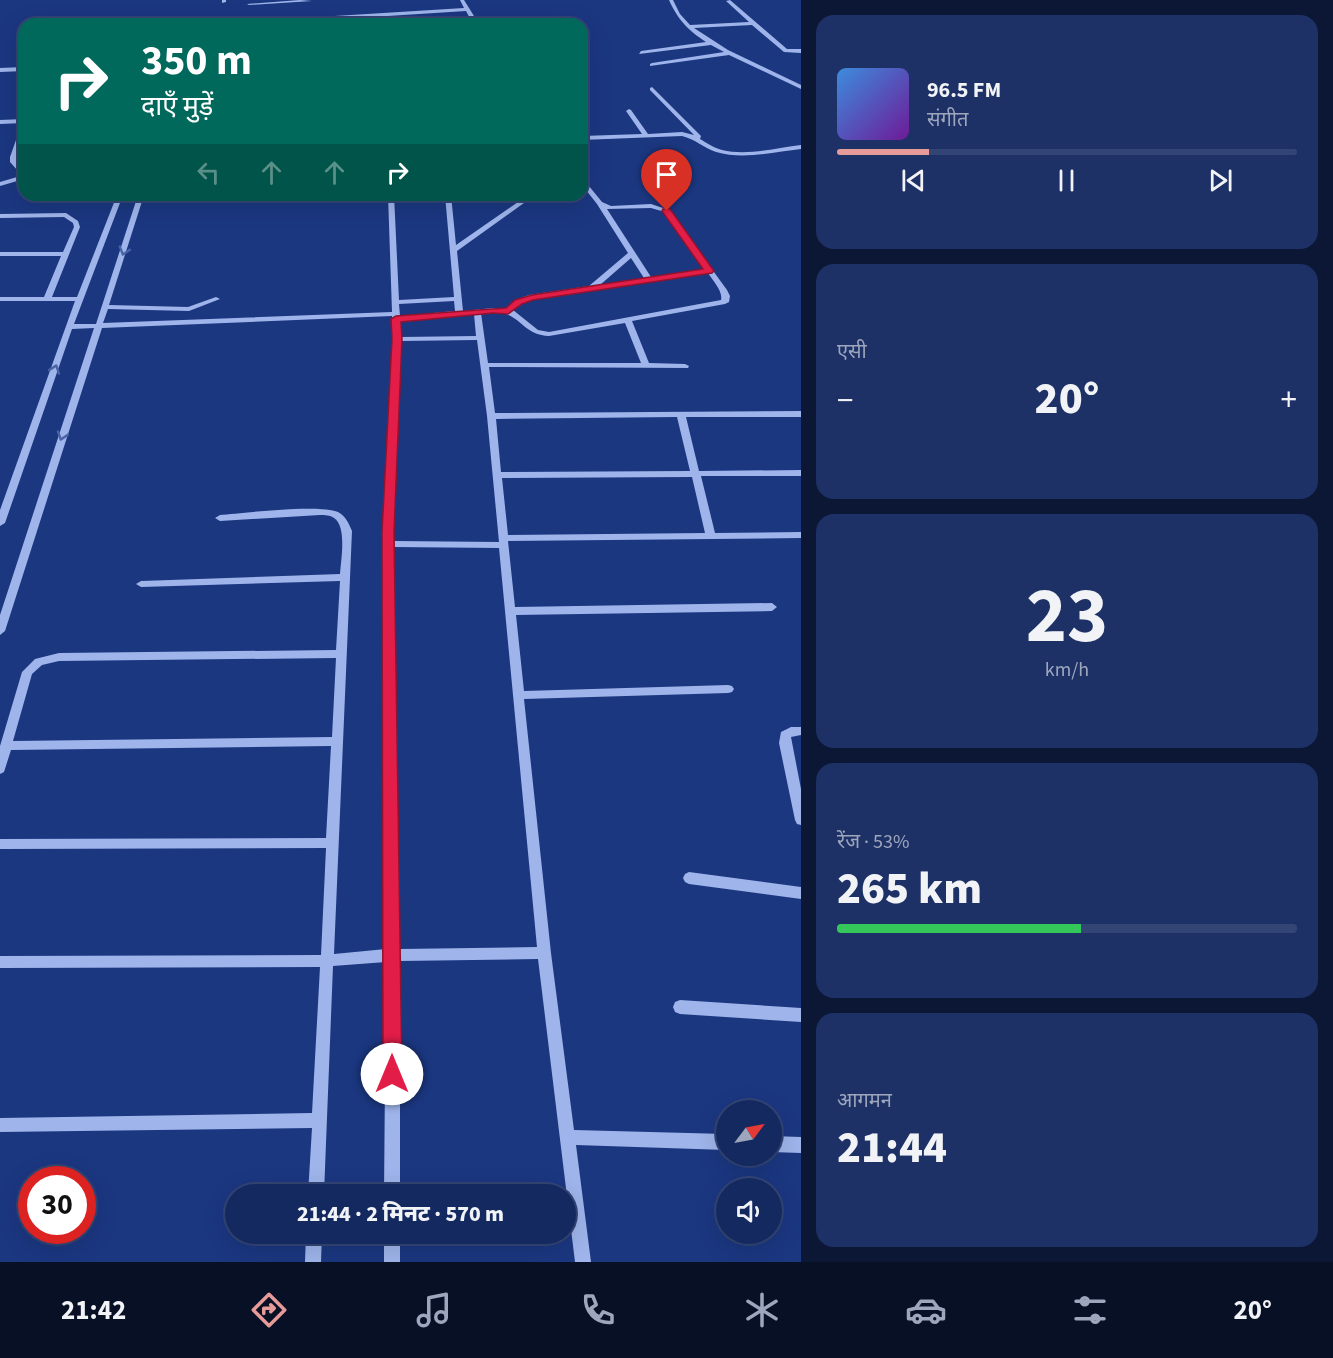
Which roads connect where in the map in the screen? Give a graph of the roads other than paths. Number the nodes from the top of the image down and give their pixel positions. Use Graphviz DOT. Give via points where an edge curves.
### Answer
graph roads {
  1 [pos="311,0"];
  2 [pos="462,0"];
  3 [pos="671,0"];
  4 [pos="728,1"];
  5 [pos="249,4"];
  6 [pos="303,6"];
  7 [pos="468,9"];
  8 [pos="307,13"];
  9 [pos="389,14"];
  10 [pos="310,18"];
  11 [pos="350,18"];
  12 [pos="391,18"];
  13 [pos="473,18"];
  14 [pos="754,23"];
  15 [pos="688,27"];
  16 [pos="712,43"];
  17 [pos="801,51"];
  18 [pos="641,53"];
  19 [pos="731,53"];
  20 [pos="652,65"];
  21 [pos="18,69"];
  22 [pos="0,70"];
  23 [pos="801,87"];
  24 [pos="652,89"];
  25 [pos="628,111"];
  26 [pos="18,121"];
  27 [pos="0,122"];
  28 [pos="645,134"];
  29 [pos="588,138"];
  30 [pos="701,139"];
  31 [pos="18,143"];
  32 [pos="801,147"];
  33 [pos="18,165"];
  34 [pos="18,172"];
  35 [pos="18,178"];
  36 [pos="14,179"];
  37 [pos="0,184"];
  38 [pos="588,189"];
  39 [pos="118,201"];
  40 [pos="139,201"];
  41 [pos="391,201"];
  42 [pos="449,201"];
  43 [pos="523,201"];
  44 [pos="600,204"];
  45 [pos="0,216"];
  46 [pos="453,250"];
  47 [pos="632,253"];
  48 [pos="0,254"];
  49 [pos="66,254"];
  50 [pos="709,271"];
  51 [pos="649,280"];
  52 [pos="592,288"];
  53 [pos="0,299"];
  54 [pos="47,299"];
  55 [pos="80,299"];
  56 [pos="216,299"];
  57 [pos="458,299"];
  58 [pos="106,307"];
  59 [pos="477,311"];
  60 [pos="508,311"];
  61 [pos="395,312"];
  62 [pos="459,313"];
  63 [pos="628,321"];
  64 [pos="69,327"];
  65 [pos="98,327"];
  66 [pos="481,338"];
  67 [pos="397,339"];
  68 [pos="485,365"];
  69 [pos="646,365"];
  70 [pos="686,366"];
  71 [pos="801,414"];
  72 [pos="681,415"];
  73 [pos="491,416"];
  74 [pos="801,473"];
  75 [pos="696,474"];
  76 [pos="496,475"];
  77 [pos="5,495"];
  78 [pos="220,518"];
  79 [pos="0,523"];
  80 [pos="801,535"];
  81 [pos="711,536"];
  82 [pos="503,541"];
  83 [pos="388,544"];
  84 [pos="345,577"];
  85 [pos="141,584"];
  86 [pos="771,607"];
  87 [pos="509,611"];
  88 [pos="0,631"];
  89 [pos="341,654"];
  90 [pos="728,689"];
  91 [pos="518,694"];
  92 [pos="801,731"];
  93 [pos="337,741"];
  94 [pos="6,746"];
  95 [pos="0,769"];
  96 [pos="797,790"];
  97 [pos="801,820"];
  98 [pos="332,843"];
  99 [pos="0,844"];
  100 [pos="689,878"];
  101 [pos="801,892"];
  102 [pos="544,953"];
  103 [pos="393,955"];
  104 [pos="325,961"];
  105 [pos="0,962"];
  106 [pos="680,1007"];
  107 [pos="801,1015"];
  108 [pos="319,1120"];
  109 [pos="0,1125"];
  110 [pos="567,1137"];
  111 [pos="716,1142"];
  112 [pos="782,1144"];
  113 [pos="801,1145"];
  114 [pos="316,1184"];
  115 [pos="392,1184"];
  116 [pos="314,1244"];
  117 [pos="392,1244"];
  118 [pos="313,1262"];
  119 [pos="392,1262"];
  120 [pos="583,1262"];
  1 -- 5 [label="street"];
  1 -- 6 [label="street"];
  2 -- 7 [label="street"];
  3 -- 15 [label="street"];
  4 -- 14 [label="street"];
  7 -- 9 [label="street"];
  7 -- 13 [label="street"];
  8 -- 10 [label="street"];
  9 -- 11 [label="street"];
  9 -- 12 [label="street"];
  14 -- 15 [label="street"];
  14 -- 17 [label="street" via="786,51"];
  15 -- 16 [label="street"];
  16 -- 18 [label="street"];
  16 -- 19 [label="street"];
  19 -- 20 [label="street"];
  19 -- 23 [label="street"];
  21 -- 22 [label="street"];
  24 -- 30 [label="street"];
  25 -- 28 [label="street"];
  26 -- 27 [label="street"];
  28 -- 29 [label="street"];
  28 -- 30 [label="street" via="681,134"];
  30 -- 32 [label="street" via="712,148 731,153"];
  31 -- 33 [label="street" via="13,162"];
  34 -- 36 [label="street"];
  35 -- 36 [label="street"];
  36 -- 37 [label="street"];
  38 -- 44 [label="street"];
  39 -- 55 [label="street"];
  40 -- 58 [label="street, one-way"];
  41 -- 61 [label="street"];
  42 -- 46 [label="street"];
  43 -- 46 [label="street"];
  44 -- 47 [label="street"];
  44 -- 50 [label="street" via="610,208 651,206 667,211"];
  45 -- 49 [label="street" via="73,218 78,227"];
  46 -- 57 [label="street"];
  47 -- 51 [label="street"];
  47 -- 52 [label="street"];
  48 -- 49 [label="street"];
  49 -- 54 [label="street"];
  50 -- 51 [label="street"];
  50 -- 63 [label="street" via="726,296 725,302"];
  51 -- 52 [label="street"];
  52 -- 60 [label="street" via="525,299"];
  53 -- 54 [label="street"];
  54 -- 55 [label="street"];
  55 -- 64 [label="street"];
  56 -- 58 [label="street" via="189,309"];
  57 -- 61 [label="street"];
  57 -- 62 [label="street"];
  58 -- 65 [label="street"];
  59 -- 60 [label="street"];
  59 -- 62 [label="street"];
  59 -- 66 [label="street"];
  60 -- 63 [label="street" via="540,334"];
  61 -- 62 [label="street"];
  61 -- 65 [label="street"];
  61 -- 67 [label="street"];
  63 -- 69 [label="street"];
  64 -- 65 [label="street"];
  77 -- 64 [label="street, one-way"];
  65 -- 88 [label="street, one-way"];
  66 -- 67 [label="street"];
  66 -- 68 [label="street"];
  67 -- 83 [label="street"];
  68 -- 69 [label="street"];
  68 -- 73 [label="street"];
  69 -- 70 [label="street"];
  71 -- 72 [label="street"];
  72 -- 73 [label="street"];
  72 -- 75 [label="street"];
  73 -- 76 [label="street"];
  74 -- 75 [label="street"];
  75 -- 76 [label="street"];
  75 -- 81 [label="street"];
  76 -- 82 [label="street"];
  77 -- 79 [label="street"];
  78 -- 84 [label="street" via="336,513 344,520 347,531"];
  80 -- 81 [label="street"];
  81 -- 82 [label="street"];
  82 -- 83 [label="street"];
  82 -- 87 [label="street"];
  83 -- 103 [label="street"];
  84 -- 85 [label="street"];
  84 -- 89 [label="street"];
  86 -- 87 [label="street"];
  87 -- 91 [label="street"];
  89 -- 93 [label="street"];
  89 -- 94 [label="street" via="49,659 27,672"];
  90 -- 91 [label="street"];
  91 -- 102 [label="street"];
  92 -- 96 [label="street" via="785,735"];
  93 -- 94 [label="street"];
  93 -- 98 [label="street"];
  94 -- 95 [label="street"];
  96 -- 97 [label="street"];
  98 -- 99 [label="street"];
  98 -- 104 [label="street"];
  100 -- 101 [label="street"];
  102 -- 103 [label="street"];
  102 -- 110 [label="street"];
  103 -- 104 [label="street"];
  103 -- 115 [label="street"];
  104 -- 105 [label="street"];
  104 -- 108 [label="street"];
  106 -- 107 [label="street"];
  108 -- 109 [label="street"];
  108 -- 114 [label="street"];
  110 -- 111 [label="street"];
  110 -- 120 [label="street"];
  112 -- 113 [label="street"];
  116 -- 118 [label="street"];
  117 -- 119 [label="street"];
}
